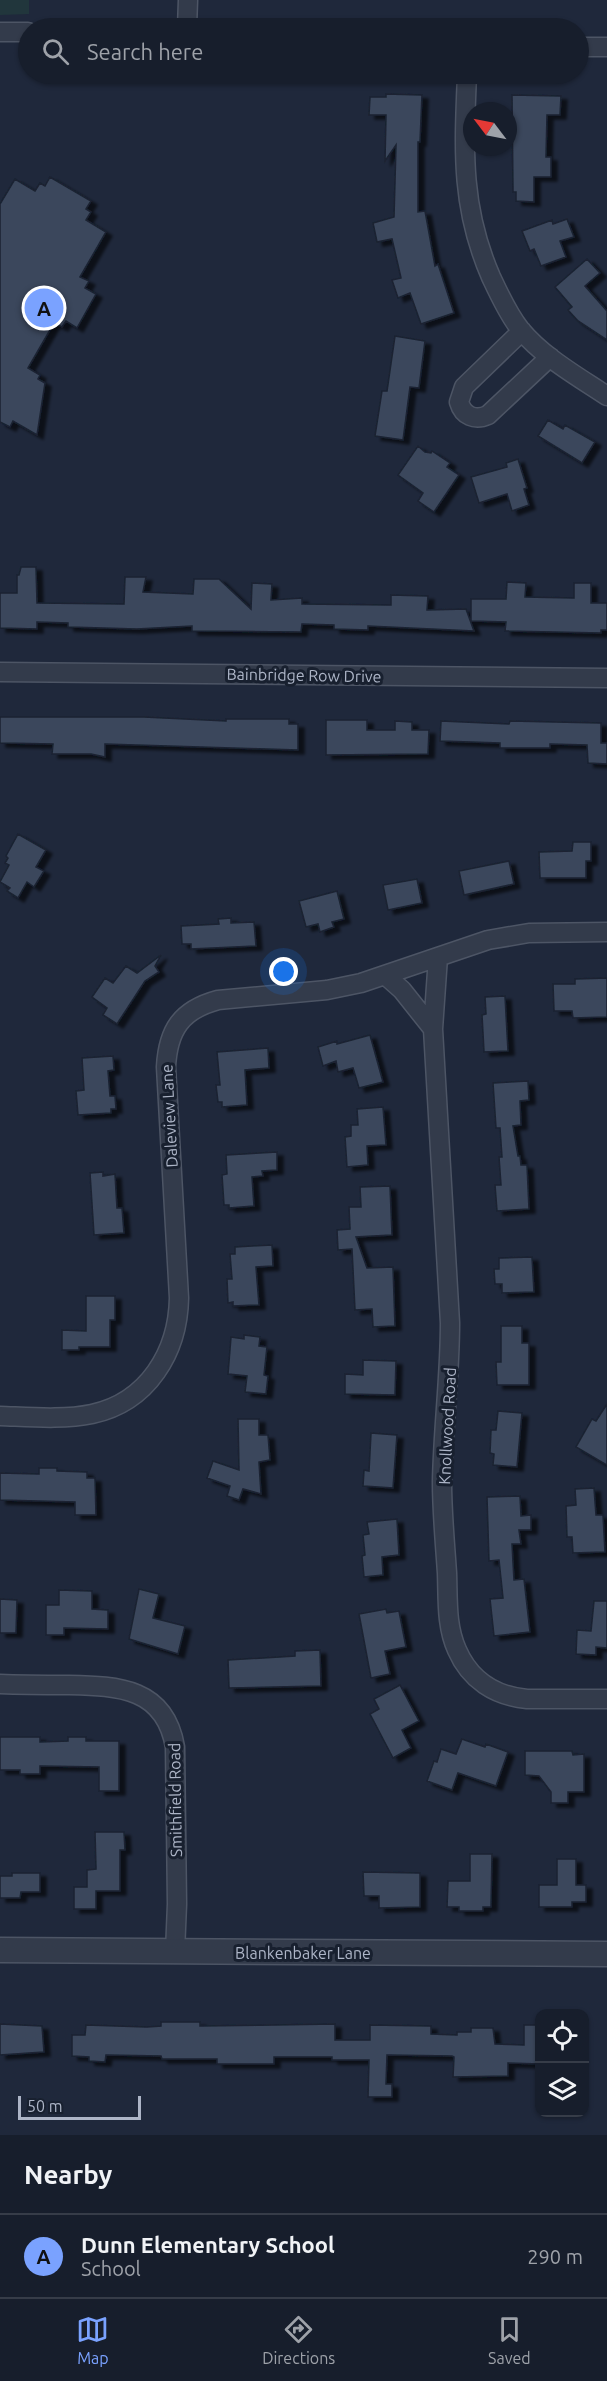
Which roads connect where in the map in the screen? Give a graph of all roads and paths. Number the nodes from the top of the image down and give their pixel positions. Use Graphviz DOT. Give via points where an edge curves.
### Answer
graph roads {
  1 [pos="188,0"];
  2 [pos="187,18"];
  3 [pos="0,32"];
  4 [pos="18,32"];
  5 [pos="589,47"];
  6 [pos="607,47"];
  7 [pos="467,84"];
  8 [pos="522,331"];
  9 [pos="550,357"];
  10 [pos="607,396"];
  11 [pos="0,672"];
  12 [pos="607,678"];
  13 [pos="607,932"];
  14 [pos="438,957"];
  15 [pos="385,975"];
  16 [pos="433,1029"];
  17 [pos="0,1416"];
  18 [pos="0,1684"];
  19 [pos="607,1699"];
  20 [pos="0,1950"];
  21 [pos="175,1952"];
  22 [pos="607,1954"];
  1 -- 2 [label="street"];
  3 -- 4 [label="street"];
  5 -- 6 [label="street"];
  7 -- 8 [label="street" via="464,146 473,229 497,290"];
  8 -- 9 [label="street"];
  8 -- 9 [label="street" via="464,387 459,402 464,413 476,418 488,416"];
  9 -- 10 [label="street"];
  11 -- 12 [label="street, Bainbridge Row Drive"];
  13 -- 14 [label="street, Daleview Lane" via="530,933 488,940"];
  14 -- 15 [label="street, Daleview Lane"];
  14 -- 16 [label="street, Knollwood Road"];
  15 -- 16 [label="street"];
  15 -- 17 [label="street, Daleview Lane" via="327,990 218,1000 203,1004 183,1019 171,1038 166,1067 178,1298 177,1325 169,1351 148,1383 112,1408 69,1417"];
  16 -- 19 [label="street, Knollwood Road" via="450,1323 442,1484 452,1639 471,1673 504,1695 527,1699"];
  18 -- 21 [label="street, Smithfield Road" via="118,1687 145,1698 161,1712 175,1747"];
  20 -- 21 [label="street, Blankenbaker Lane"];
  21 -- 22 [label="street, Blankenbaker Lane"];
}
